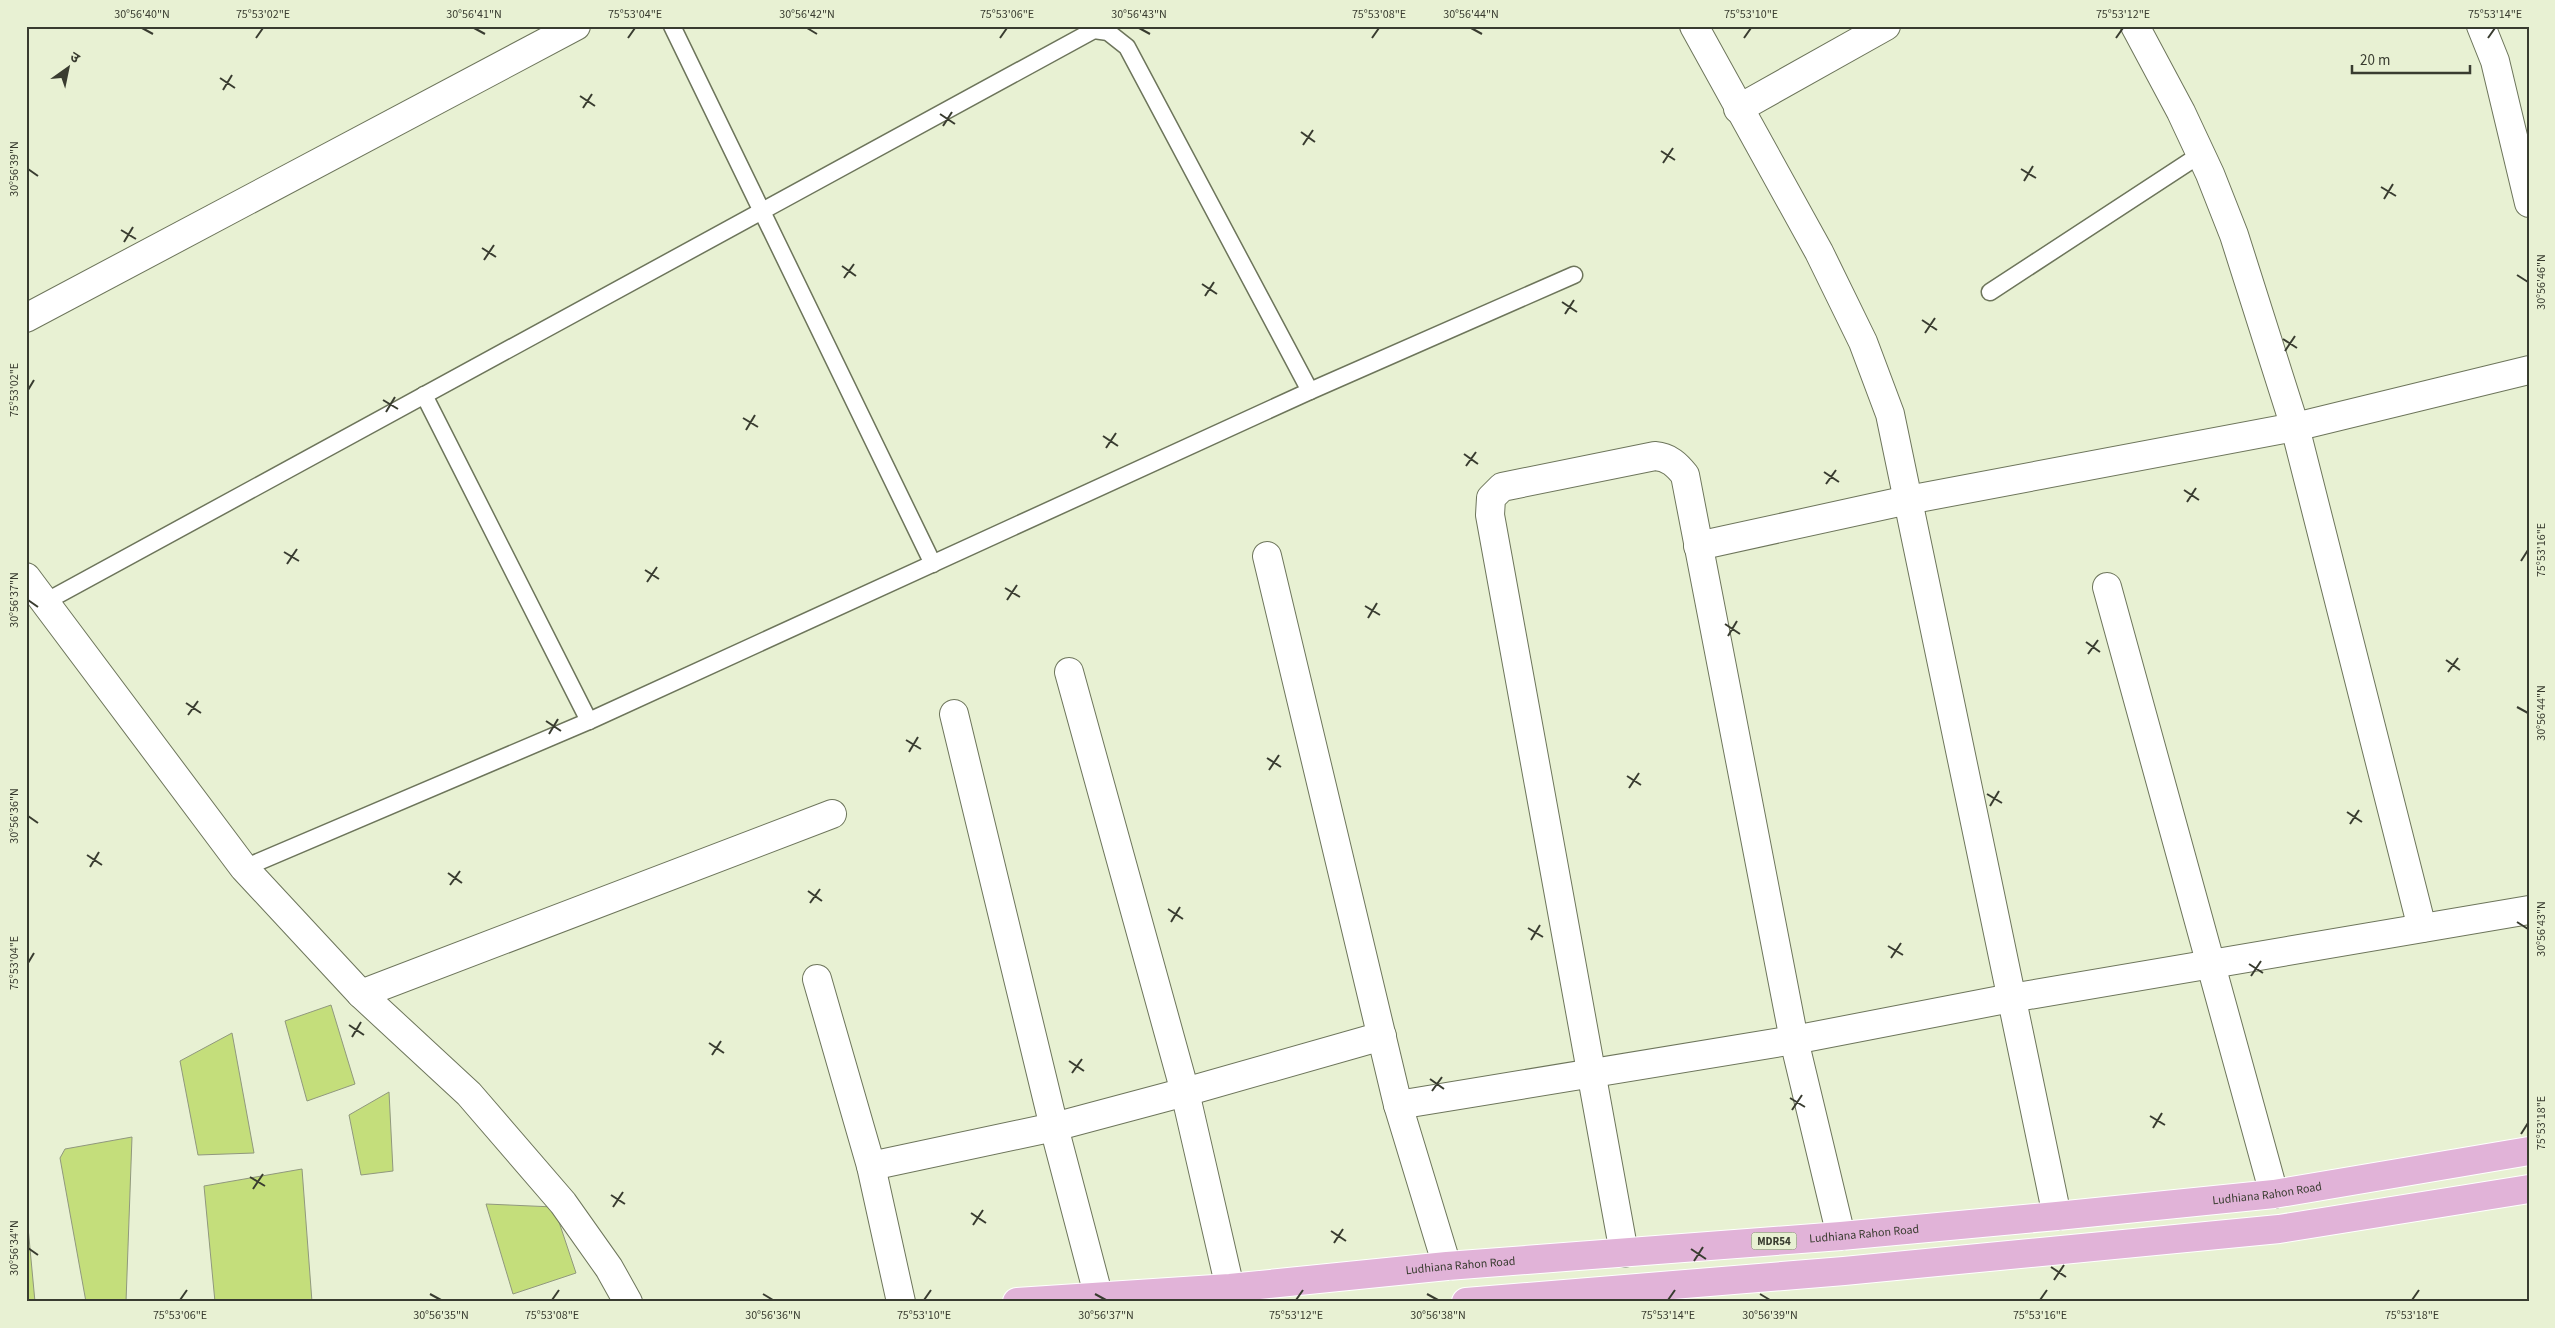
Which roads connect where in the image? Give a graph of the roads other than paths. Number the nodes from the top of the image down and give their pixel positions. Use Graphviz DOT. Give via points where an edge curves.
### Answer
graph roads {
  1 [pos="576,26"];
  2 [pos="672,26"];
  3 [pos="1694,26"];
  4 [pos="1886,26"];
  5 [pos="2135,26"];
  6 [pos="2481,26"];
  7 [pos="1738,109"];
  8 [pos="2201,154"];
  9 [pos="2529,203"];
  10 [pos="763,211"];
  11 [pos="1574,275"];
  12 [pos="1990,292"];
  13 [pos="26,318"];
  14 [pos="2529,370"];
  15 [pos="1310,392"];
  16 [pos="424,395"];
  17 [pos="2295,427"];
  18 [pos="1908,500"];
  19 [pos="1698,546"];
  20 [pos="1266,556"];
  21 [pos="933,564"];
  22 [pos="26,577"];
  23 [pos="2107,587"];
  24 [pos="45,602"];
  25 [pos="1069,672"];
  26 [pos="954,714"];
  27 [pos="589,721"];
  28 [pos="832,814"];
  29 [pos="244,868"];
  30 [pos="2529,910"];
  31 [pos="2422,928"];
  32 [pos="2211,965"];
  33 [pos="817,979"];
  34 [pos="361,994"];
  35 [pos="2012,998"];
  36 [pos="1382,1036"];
  37 [pos="1794,1040"];
  38 [pos="1590,1073"];
  39 [pos="1186,1092"];
  40 [pos="1398,1105"];
  41 [pos="1054,1127"];
  42 [pos="2529,1151"];
  43 [pos="870,1166"];
  44 [pos="2529,1189"];
  45 [pos="2274,1194"];
  46 [pos="2057,1216"];
  47 [pos="1985,1222"];
  48 [pos="1841,1236"];
  49 [pos="1624,1253"];
  50 [pos="1992,1257"];
  51 [pos="1446,1266"];
  52 [pos="1230,1288"];
  53 [pos="1099,1298"];
  54 [pos="628,1302"];
  55 [pos="902,1302"];
  56 [pos="1017,1302"];
  57 [pos="1466,1302"];
  1 -- 13 [label="street"];
  2 -- 10 [label="lane"];
  3 -- 7 [label="street"];
  4 -- 7 [label="street"];
  5 -- 8 [label="street"];
  6 -- 9 [label="street" via="2495,61"];
  7 -- 18 [label="street" via="1819,252 1863,342 1890,414"];
  8 -- 12 [label="lane"];
  8 -- 17 [label="street" via="2234,235"];
  10 -- 15 [label="lane" via="1094,30 1108,32 1127,47"];
  10 -- 16 [label="lane"];
  10 -- 21 [label="lane"];
  11 -- 15 [label="lane"];
  14 -- 17 [label="street"];
  15 -- 21 [label="lane"];
  16 -- 24 [label="lane"];
  16 -- 27 [label="lane"];
  17 -- 18 [label="street"];
  17 -- 31 [label="street"];
  18 -- 19 [label="street"];
  18 -- 35 [label="street"];
  19 -- 37 [label="street"];
  19 -- 38 [label="street" via="1685,475 1664,457 1655,456 1502,488 1491,498 1490,515"];
  20 -- 36 [label="street"];
  21 -- 27 [label="lane"];
  22 -- 24 [label="street"];
  23 -- 32 [label="street"];
  24 -- 29 [label="street"];
  25 -- 39 [label="street"];
  26 -- 41 [label="street"];
  27 -- 29 [label="lane"];
  28 -- 34 [label="street"];
  29 -- 34 [label="street"];
  30 -- 31 [label="street"];
  31 -- 32 [label="street"];
  32 -- 35 [label="street"];
  32 -- 45 [label="street"];
  33 -- 43 [label="street"];
  34 -- 54 [label="street" via="475,1101 563,1203 609,1268"];
  35 -- 37 [label="street"];
  35 -- 46 [label="street"];
  36 -- 39 [label="street"];
  36 -- 40 [label="street"];
  37 -- 38 [label="street"];
  37 -- 48 [label="street"];
  38 -- 40 [label="street"];
  38 -- 49 [label="street"];
  39 -- 41 [label="street"];
  39 -- 52 [label="street"];
  40 -- 51 [label="street"];
  41 -- 43 [label="street"];
  41 -- 53 [label="street"];
  42 -- 45 [label="main road, Ludhiana Rahon Road / MDR54"];
  43 -- 55 [label="street"];
  44 -- 50 [label="main road" via="2279,1229"];
  45 -- 46 [label="main road, Ludhiana Rahon Road / MDR54"];
  46 -- 47 [label="main road, Ludhiana Rahon Road / MDR54"];
  47 -- 48 [label="main road, Ludhiana Rahon Road / MDR54"];
  47 -- 50 [label="main road"];
  48 -- 49 [label="main road, Ludhiana Rahon Road / MDR54"];
  49 -- 51 [label="main road, Ludhiana Rahon Road / MDR54"];
  50 -- 57 [label="main road"];
  51 -- 52 [label="main road, Ludhiana Rahon Road / MDR54"];
  52 -- 53 [label="main road, Ludhiana Rahon Road / MDR54"];
  53 -- 56 [label="main road, Ludhiana Rahon Road / MDR54"];
}
